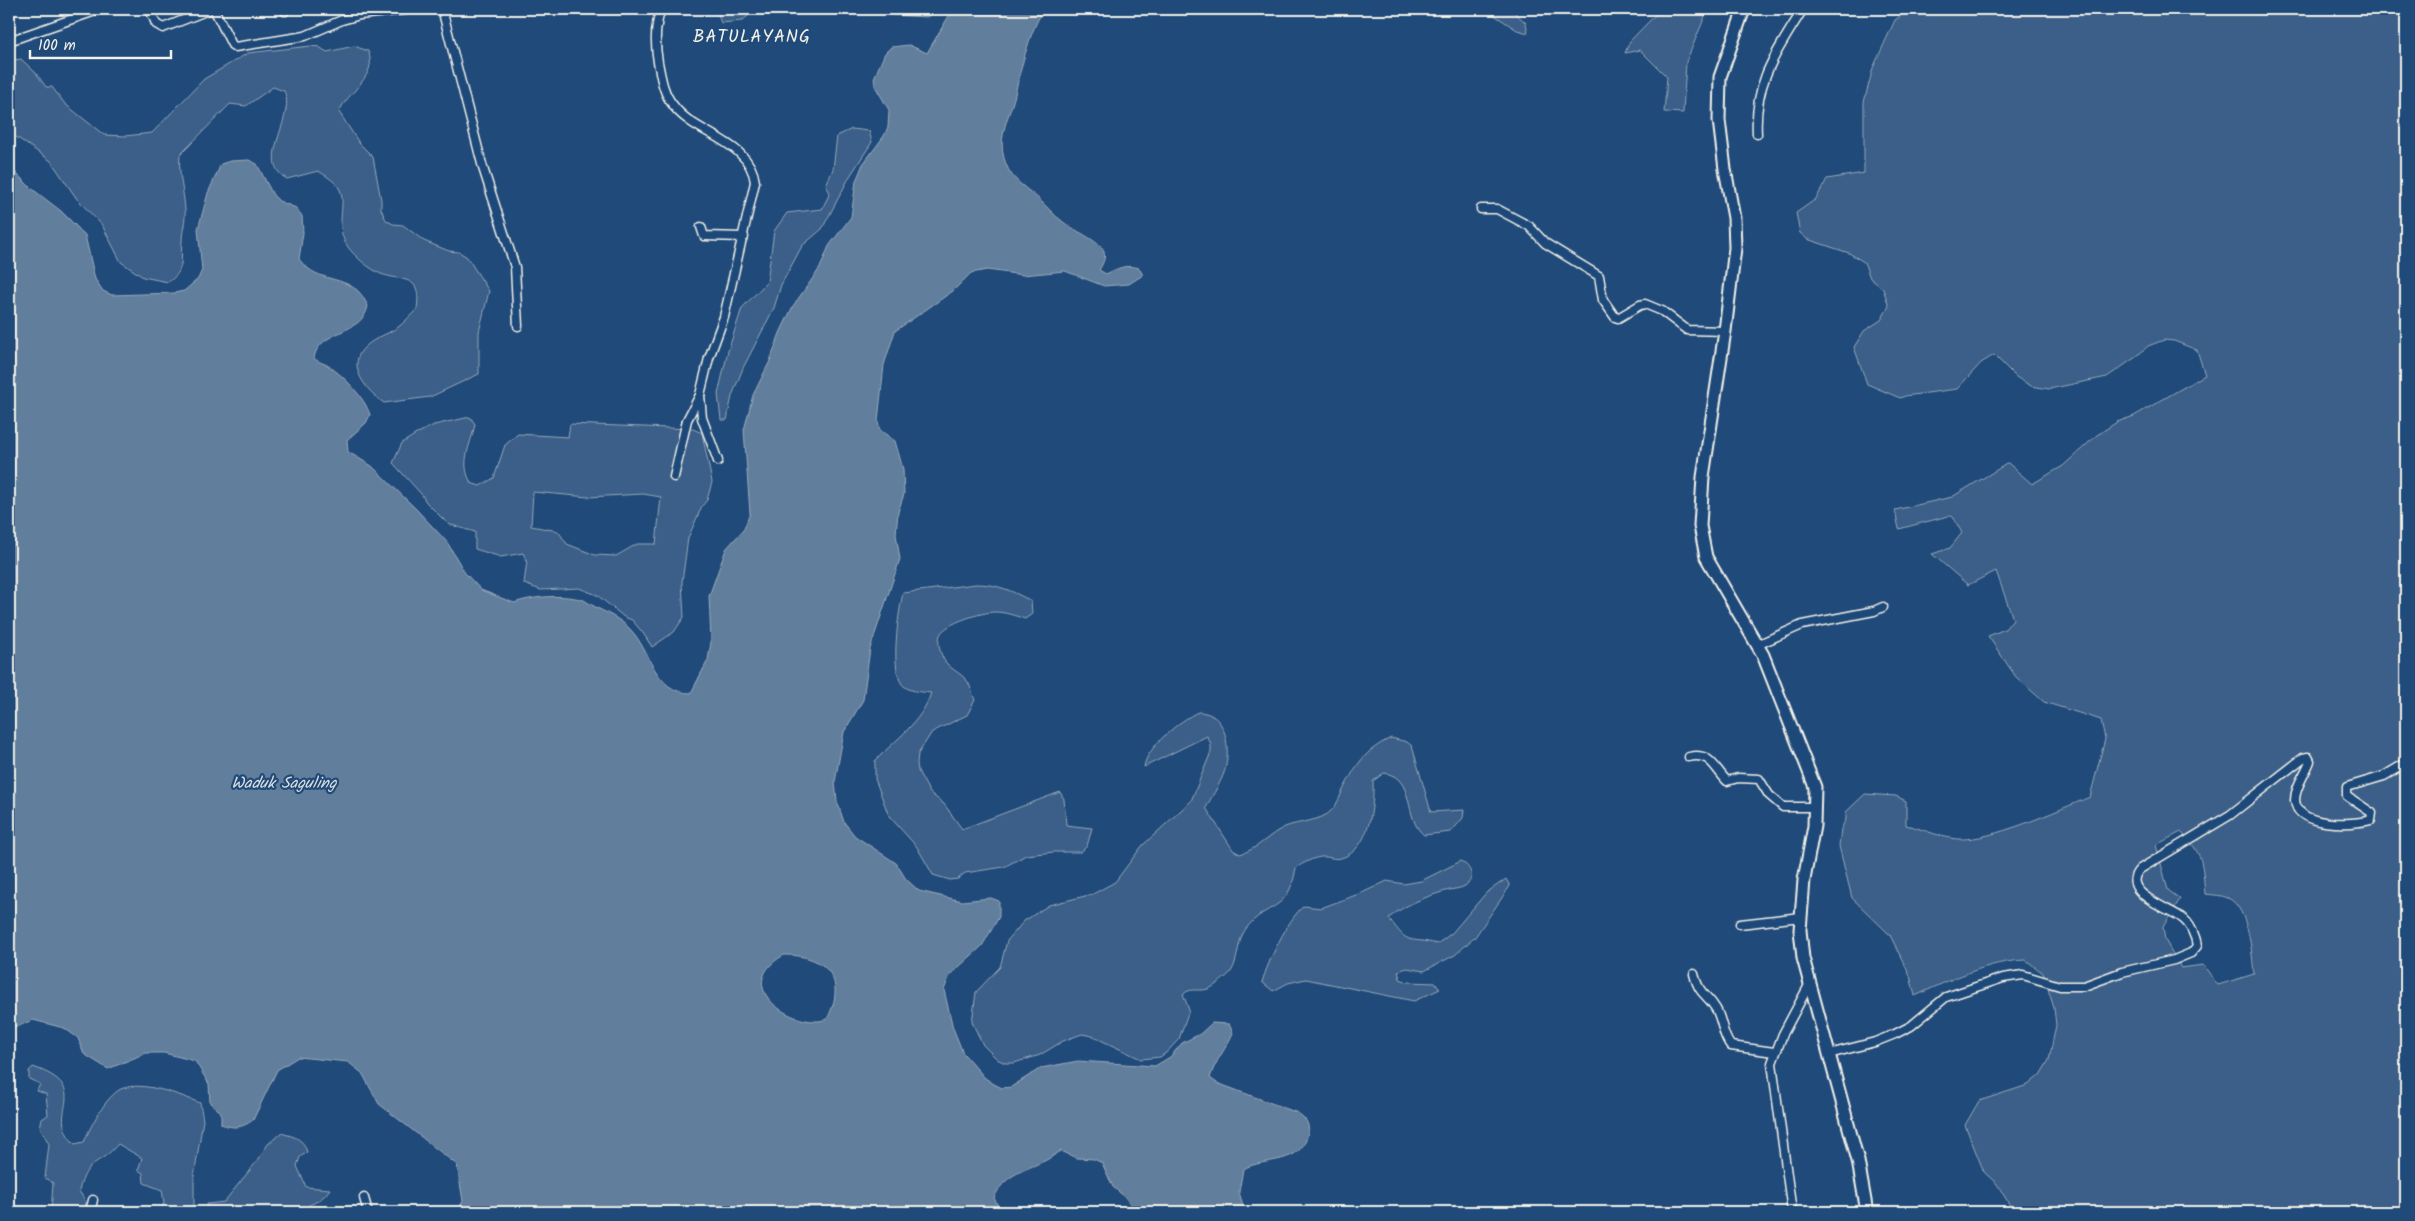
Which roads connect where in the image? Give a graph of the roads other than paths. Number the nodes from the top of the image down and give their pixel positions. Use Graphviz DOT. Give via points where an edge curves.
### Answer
graph roads {
  1 [pos="101,9"];
  2 [pos="150,9"];
  3 [pos="212,9"];
  4 [pos="414,9"];
  5 [pos="442,9"];
  6 [pos="661,9"];
  7 [pos="1744,9"];
  8 [pos="1803,9"];
  9 [pos="9,41"];
  10 [pos="1757,134"];
  11 [pos="1480,209"];
  12 [pos="702,227"];
  13 [pos="744,237"];
  14 [pos="518,326"];
  15 [pos="1725,331"];
  16 [pos="700,395"];
  17 [pos="718,461"];
  18 [pos="674,477"];
  19 [pos="1883,607"];
  20 [pos="1757,644"];
  21 [pos="1690,757"];
  22 [pos="2406,763"];
  23 [pos="1815,807"];
  24 [pos="1801,917"];
  25 [pos="1740,924"];
  26 [pos="1694,974"];
  27 [pos="1809,985"];
  28 [pos="1774,1052"];
  29 [pos="1829,1054"];
  30 [pos="364,1198"];
  31 [pos="93,1200"];
  32 [pos="90,1212"];
  33 [pos="368,1212"];
  34 [pos="1792,1212"];
  35 [pos="1867,1212"];
  1 -- 9 [label="street"];
  2 -- 3 [label="street" via="156,24 163,28"];
  3 -- 4 [label="street" via="235,47 305,36 360,15"];
  5 -- 14 [label="street" via="482,168 515,267"];
  6 -- 13 [label="street" via="656,49 665,93 674,107 726,143 751,166 755,182"];
  7 -- 15 [label="main road" via="1720,77 1718,100 1735,248"];
  8 -- 10 [label="street" via="1766,72 1758,107"];
  11 -- 15 [label="street" via="1497,209 1529,226 1545,242 1599,276 1603,300 1615,318 1645,304 1662,311 1687,330"];
  12 -- 13 [label="street" via="704,236"];
  13 -- 16 [label="street"];
  15 -- 20 [label="main road" via="1705,456 1700,526 1712,570"];
  16 -- 17 [label="street" via="702,418"];
  16 -- 18 [label="street" via="687,420"];
  19 -- 20 [label="street" via="1802,625"];
  20 -- 23 [label="main road" via="1812,778"];
  21 -- 23 [label="street" via="1706,757 1727,781 1759,779 1769,795 1783,807"];
  22 -- 29 [label="street" via="2384,776 2347,788 2347,796 2372,813 2371,820 2335,822 2308,818 2297,806 2298,789 2310,762 2308,757 2302,758 2230,816 2135,874 2134,880 2141,894 2188,924 2197,946 2186,955 2084,986 2060,986 2023,975 2008,976 1954,992 1911,1026 1895,1034"];
  23 -- 24 [label="main road"];
  24 -- 25 [label="street"];
  24 -- 27 [label="main road" via="1803,958"];
  26 -- 28 [label="street" via="1702,994 1716,1009 1731,1046"];
  27 -- 28 [label="street"];
  27 -- 29 [label="main road"];
  28 -- 34 [label="street" via="1771,1070"];
  29 -- 35 [label="main road" via="1863,1180"];
  30 -- 33 [label="street"];
  31 -- 32 [label="street"];
}
